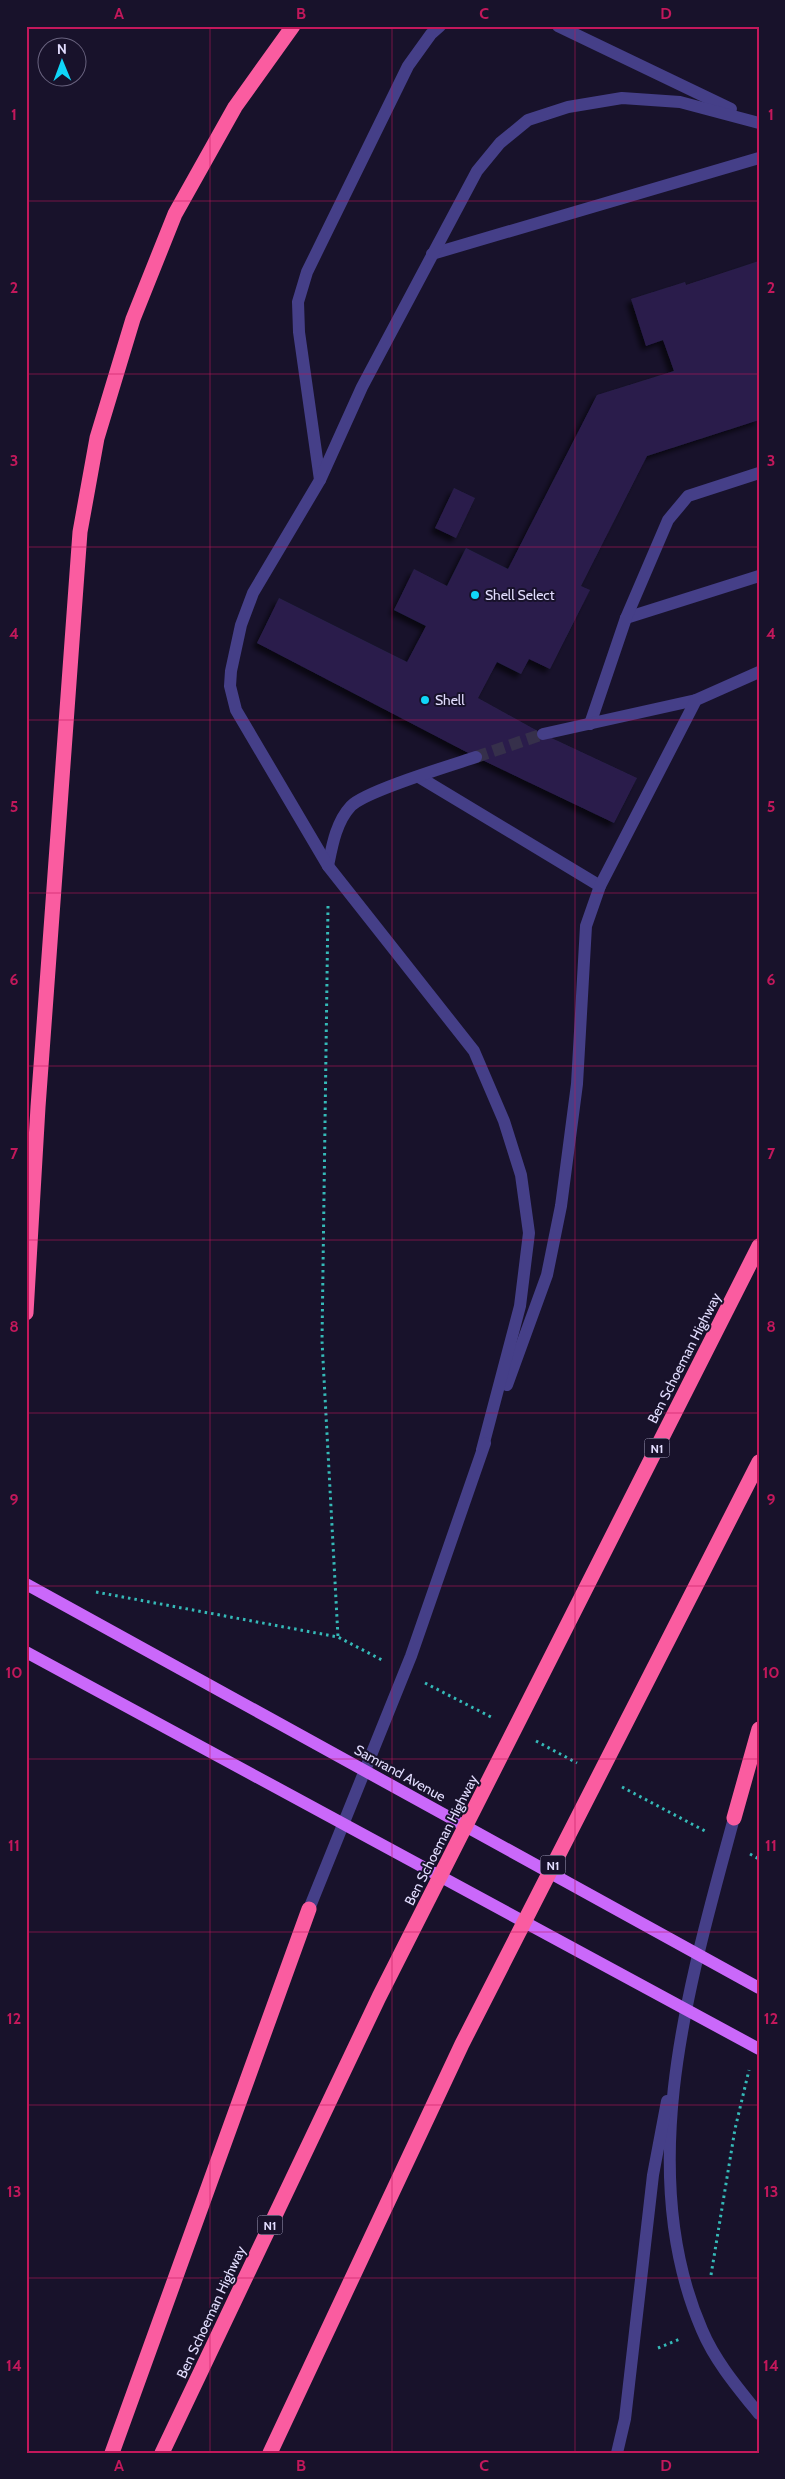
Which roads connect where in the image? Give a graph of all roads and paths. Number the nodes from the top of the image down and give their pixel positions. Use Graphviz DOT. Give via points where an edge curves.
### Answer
graph roads {
  1 [pos="293,26"];
  2 [pos="440,26"];
  3 [pos="558,26"];
  4 [pos="756,121"];
  5 [pos="759,158"];
  6 [pos="432,254"];
  7 [pos="759,473"];
  8 [pos="320,480"];
  9 [pos="759,576"];
  10 [pos="626,618"];
  11 [pos="759,672"];
  12 [pos="696,700"];
  13 [pos="590,724"];
  14 [pos="543,734"];
  15 [pos="476,757"];
  16 [pos="418,777"];
  17 [pos="328,866"];
  18 [pos="600,886"];
  19 [pos="38,1107"];
  20 [pos="26,1148"];
  21 [pos="759,1246"];
  22 [pos="26,1313"];
  23 [pos="482,1450"];
  24 [pos="759,1462"];
  25 [pos="26,1584"];
  26 [pos="338,1637"];
  27 [pos="26,1652"];
  28 [pos="759,1729"];
  29 [pos="734,1818"];
  30 [pos="309,1909"];
  31 [pos="759,1988"];
  32 [pos="759,2049"];
  33 [pos="750,2063"];
  34 [pos="674,2075"];
  35 [pos="735,2129"];
  36 [pos="759,2414"];
  37 [pos="112,2453"];
  38 [pos="162,2453"];
  39 [pos="270,2453"];
  40 [pos="617,2453"];
  1 -- 19 [label="highway" via="234,107 175,214 133,319 97,438 80,532"];
  2 -- 8 [label="lane" via="430,34 408,66 306,272 298,302 299,332"];
  3 -- 4 [label="lane"];
  4 -- 6 [label="lane" via="680,102 622,98 568,107 528,120 500,143 476,171"];
  5 -- 6 [label="lane"];
  6 -- 8 [label="lane" via="362,387"];
  7 -- 10 [label="lane" via="688,496 675,509"];
  8 -- 17 [label="lane" via="253,593 241,625 230,671 230,686 236,710"];
  9 -- 10 [label="lane"];
  10 -- 13 [label="lane"];
  11 -- 12 [label="lane"];
  12 -- 13 [label="lane"];
  12 -- 18 [label="lane"];
  13 -- 14 [label="lane"];
  15 -- 16 [label="lane"];
  16 -- 17 [label="lane" via="372,793 352,805 340,823"];
  16 -- 18 [label="lane"];
  17 -- 23 [label="lane" via="474,1051 504,1121 521,1175 529,1233 520,1306"];
  17 -- 26 [label="path" via="322,1340"];
  18 -- 23 [label="lane" via="586,926 577,1084 547,1275"];
  19 -- 20 [label="highway"];
  19 -- 22 [label="highway"];
  21 -- 38 [label="highway, Ben Schoeman Highway / N1" via="379,1997"];
  23 -- 30 [label="lane" via="411,1656"];
  24 -- 39 [label="highway, N1" via="462,2044"];
  25 -- 31 [label="main road, Samrand Avenue"];
  27 -- 32 [label="main road"];
  28 -- 29 [label="highway"];
  29 -- 34 [label="lane" via="700,1946"];
  30 -- 37 [label="highway"];
  33 -- 35 [label="path"];
  34 -- 36 [label="lane" via="670,2180 672,2219 680,2263 702,2330 729,2376"];
  34 -- 40 [label="lane" via="653,2175 625,2419"];
}
